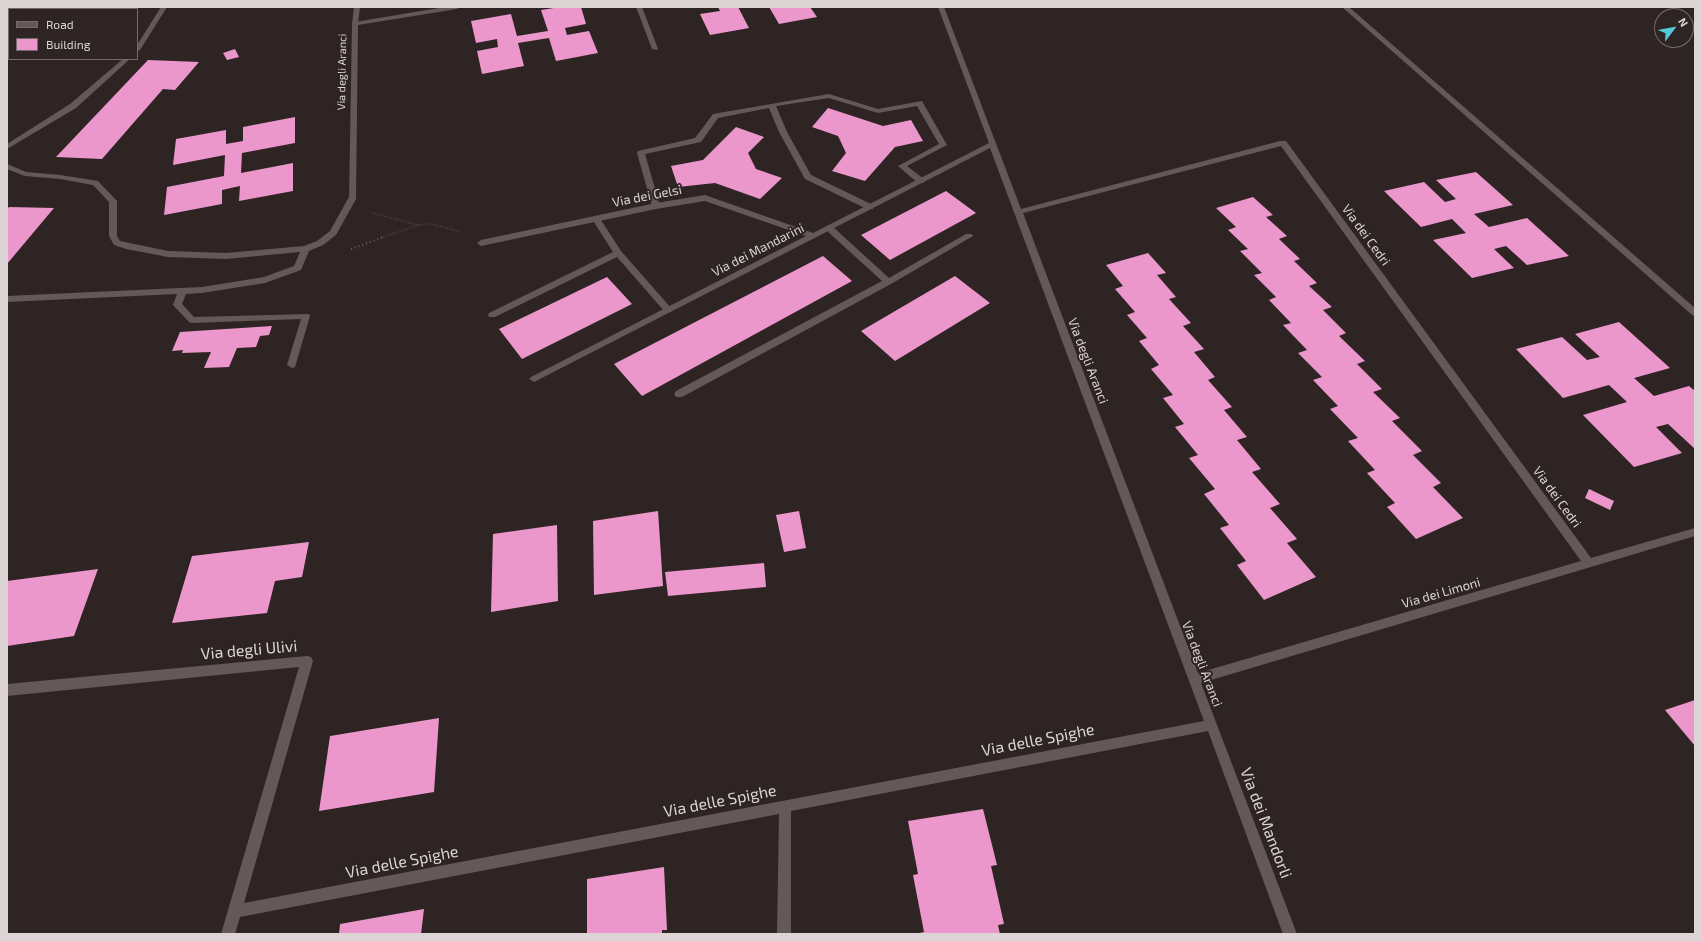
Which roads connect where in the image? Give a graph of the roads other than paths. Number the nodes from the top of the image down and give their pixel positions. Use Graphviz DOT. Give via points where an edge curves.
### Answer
graph roads {
  1 [pos="164,7"];
  2 [pos="357,7"];
  3 [pos="457,7"];
  4 [pos="639,7"];
  5 [pos="941,7"];
  6 [pos="1345,7"];
  7 [pos="355,24"];
  8 [pos="138,48"];
  9 [pos="655,48"];
  10 [pos="126,60"];
  11 [pos="772,105"];
  12 [pos="993,144"];
  13 [pos="7,147"];
  14 [pos="7,166"];
  15 [pos="920,181"];
  16 [pos="656,206"];
  17 [pos="870,207"];
  18 [pos="1018,212"];
  19 [pos="596,219"];
  20 [pos="829,228"];
  21 [pos="813,236"];
  22 [pos="969,236"];
  23 [pos="481,243"];
  24 [pos="305,249"];
  25 [pos="618,253"];
  26 [pos="888,282"];
  27 [pos="183,291"];
  28 [pos="7,299"];
  29 [pos="668,310"];
  30 [pos="1695,313"];
  31 [pos="492,315"];
  32 [pos="292,365"];
  33 [pos="534,379"];
  34 [pos="679,394"];
  35 [pos="1695,532"];
  36 [pos="1589,564"];
  37 [pos="1194,680"];
  38 [pos="7,690"];
  39 [pos="1211,724"];
  40 [pos="785,806"];
  41 [pos="236,911"];
  42 [pos="228,934"];
  43 [pos="784,934"];
  44 [pos="1290,934"];
  1 -- 8 [label="street"];
  2 -- 7 [label="street"];
  3 -- 7 [label="street, Via degli Aranci"];
  4 -- 9 [label="street"];
  5 -- 12 [label="street, Via degli Aranci"];
  6 -- 30 [label="street"];
  7 -- 24 [label="street, Via degli Aranci" via="350,203 333,233 320,243"];
  10 -- 13 [label="street" via="73,106"];
  11 -- 15 [label="street" via="828,96 878,111 919,103 943,144 902,166"];
  11 -- 16 [label="street" via="716,116 698,140 641,153"];
  11 -- 17 [label="street" via="783,132 808,177"];
  12 -- 15 [label="street, Via dei Mandarini"];
  12 -- 18 [label="street, Via degli Aranci"];
  14 -- 24 [label="street" via="25,174 95,184 113,201 112,236 117,243 129,247 168,254 226,256"];
  15 -- 17 [label="street, Via dei Mandarini"];
  16 -- 19 [label="street, Via dei Gelsi"];
  16 -- 21 [label="street, Via dei Gelsi" via="705,198"];
  17 -- 20 [label="street, Via dei Mandarini"];
  18 -- 36 [label="street, Via dei Cedri" via="1283,143"];
  18 -- 37 [label="street, Via degli Aranci"];
  19 -- 23 [label="street, Via dei Gelsi"];
  19 -- 25 [label="street"];
  20 -- 21 [label="street, Via dei Mandarini"];
  20 -- 26 [label="street"];
  21 -- 29 [label="street, Via dei Mandarini"];
  22 -- 26 [label="street"];
  24 -- 27 [label="street" via="298,268 265,280"];
  25 -- 29 [label="street"];
  25 -- 31 [label="street"];
  26 -- 34 [label="street"];
  27 -- 28 [label="street"];
  27 -- 32 [label="street" via="177,305 192,320 306,316"];
  29 -- 33 [label="street, Via dei Mandarini"];
  35 -- 36 [label="street, Via dei Limoni"];
  36 -- 37 [label="street, Via dei Limoni"];
  37 -- 39 [label="street, Via degli Aranci"];
  38 -- 41 [label="street, Via degli Ulivi" via="307,661"];
  39 -- 40 [label="street, Via delle Spighe"];
  39 -- 44 [label="street, Via dei Mandorli"];
  40 -- 41 [label="street, Via delle Spighe"];
  40 -- 43 [label="street"];
  41 -- 42 [label="street, Via degli Ulivi"];
}
